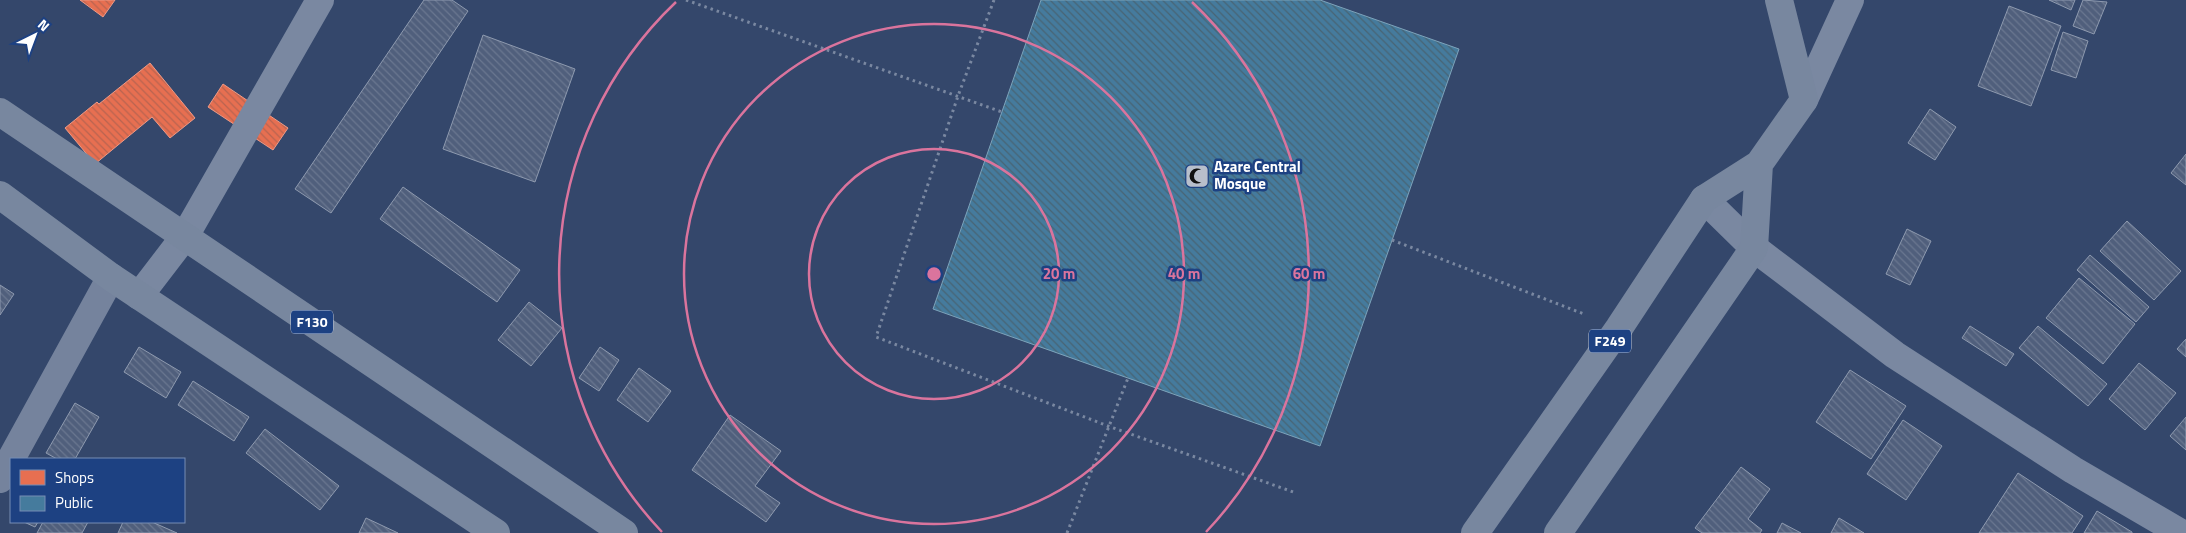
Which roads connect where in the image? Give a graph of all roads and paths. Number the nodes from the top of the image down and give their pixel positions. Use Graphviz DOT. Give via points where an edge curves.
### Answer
graph roads {
  1 [pos="320,0"];
  2 [pos="686,0"];
  3 [pos="994,0"];
  4 [pos="1779,0"];
  5 [pos="1850,0"];
  6 [pos="958,96"];
  7 [pos="1804,100"];
  8 [pos="0,112"];
  9 [pos="1002,112"];
  10 [pos="1759,164"];
  11 [pos="0,195"];
  12 [pos="1704,199"];
  13 [pos="185,236"];
  14 [pos="1392,240"];
  15 [pos="1754,248"];
  16 [pos="111,277"];
  17 [pos="139,296"];
  18 [pos="1619,328"];
  19 [pos="1128,378"];
  20 [pos="1108,426"];
  21 [pos="12,458"];
  22 [pos="10,461"];
  23 [pos="0,479"];
  24 [pos="1296,493"];
  25 [pos="496,533"];
  26 [pos="624,533"];
  27 [pos="1067,533"];
  28 [pos="1474,533"];
  29 [pos="1558,533"];
  30 [pos="2181,533"];
  1 -- 13 [label="street"];
  2 -- 6 [label="path"];
  3 -- 6 [label="path"];
  4 -- 7 [label="main road"];
  5 -- 7 [label="street"];
  6 -- 9 [label="path"];
  6 -- 20 [label="path" via="876,337"];
  7 -- 10 [label="main road, F249"];
  8 -- 13 [label="main road, F130"];
  10 -- 12 [label="main road, F249"];
  10 -- 15 [label="main road"];
  11 -- 16 [label="main road"];
  12 -- 15 [label="street"];
  12 -- 18 [label="main road, F249"];
  13 -- 17 [label="street"];
  13 -- 26 [label="main road, F130"];
  14 -- 18 [label="path"];
  15 -- 29 [label="main road"];
  15 -- 30 [label="street" via="1895,355 2073,470"];
  16 -- 17 [label="main road"];
  16 -- 21 [label="main road"];
  17 -- 25 [label="main road"];
  18 -- 28 [label="main road, F249"];
  19 -- 20 [label="path"];
  20 -- 24 [label="path"];
  20 -- 27 [label="path"];
  22 -- 23 [label="main road"];
}
